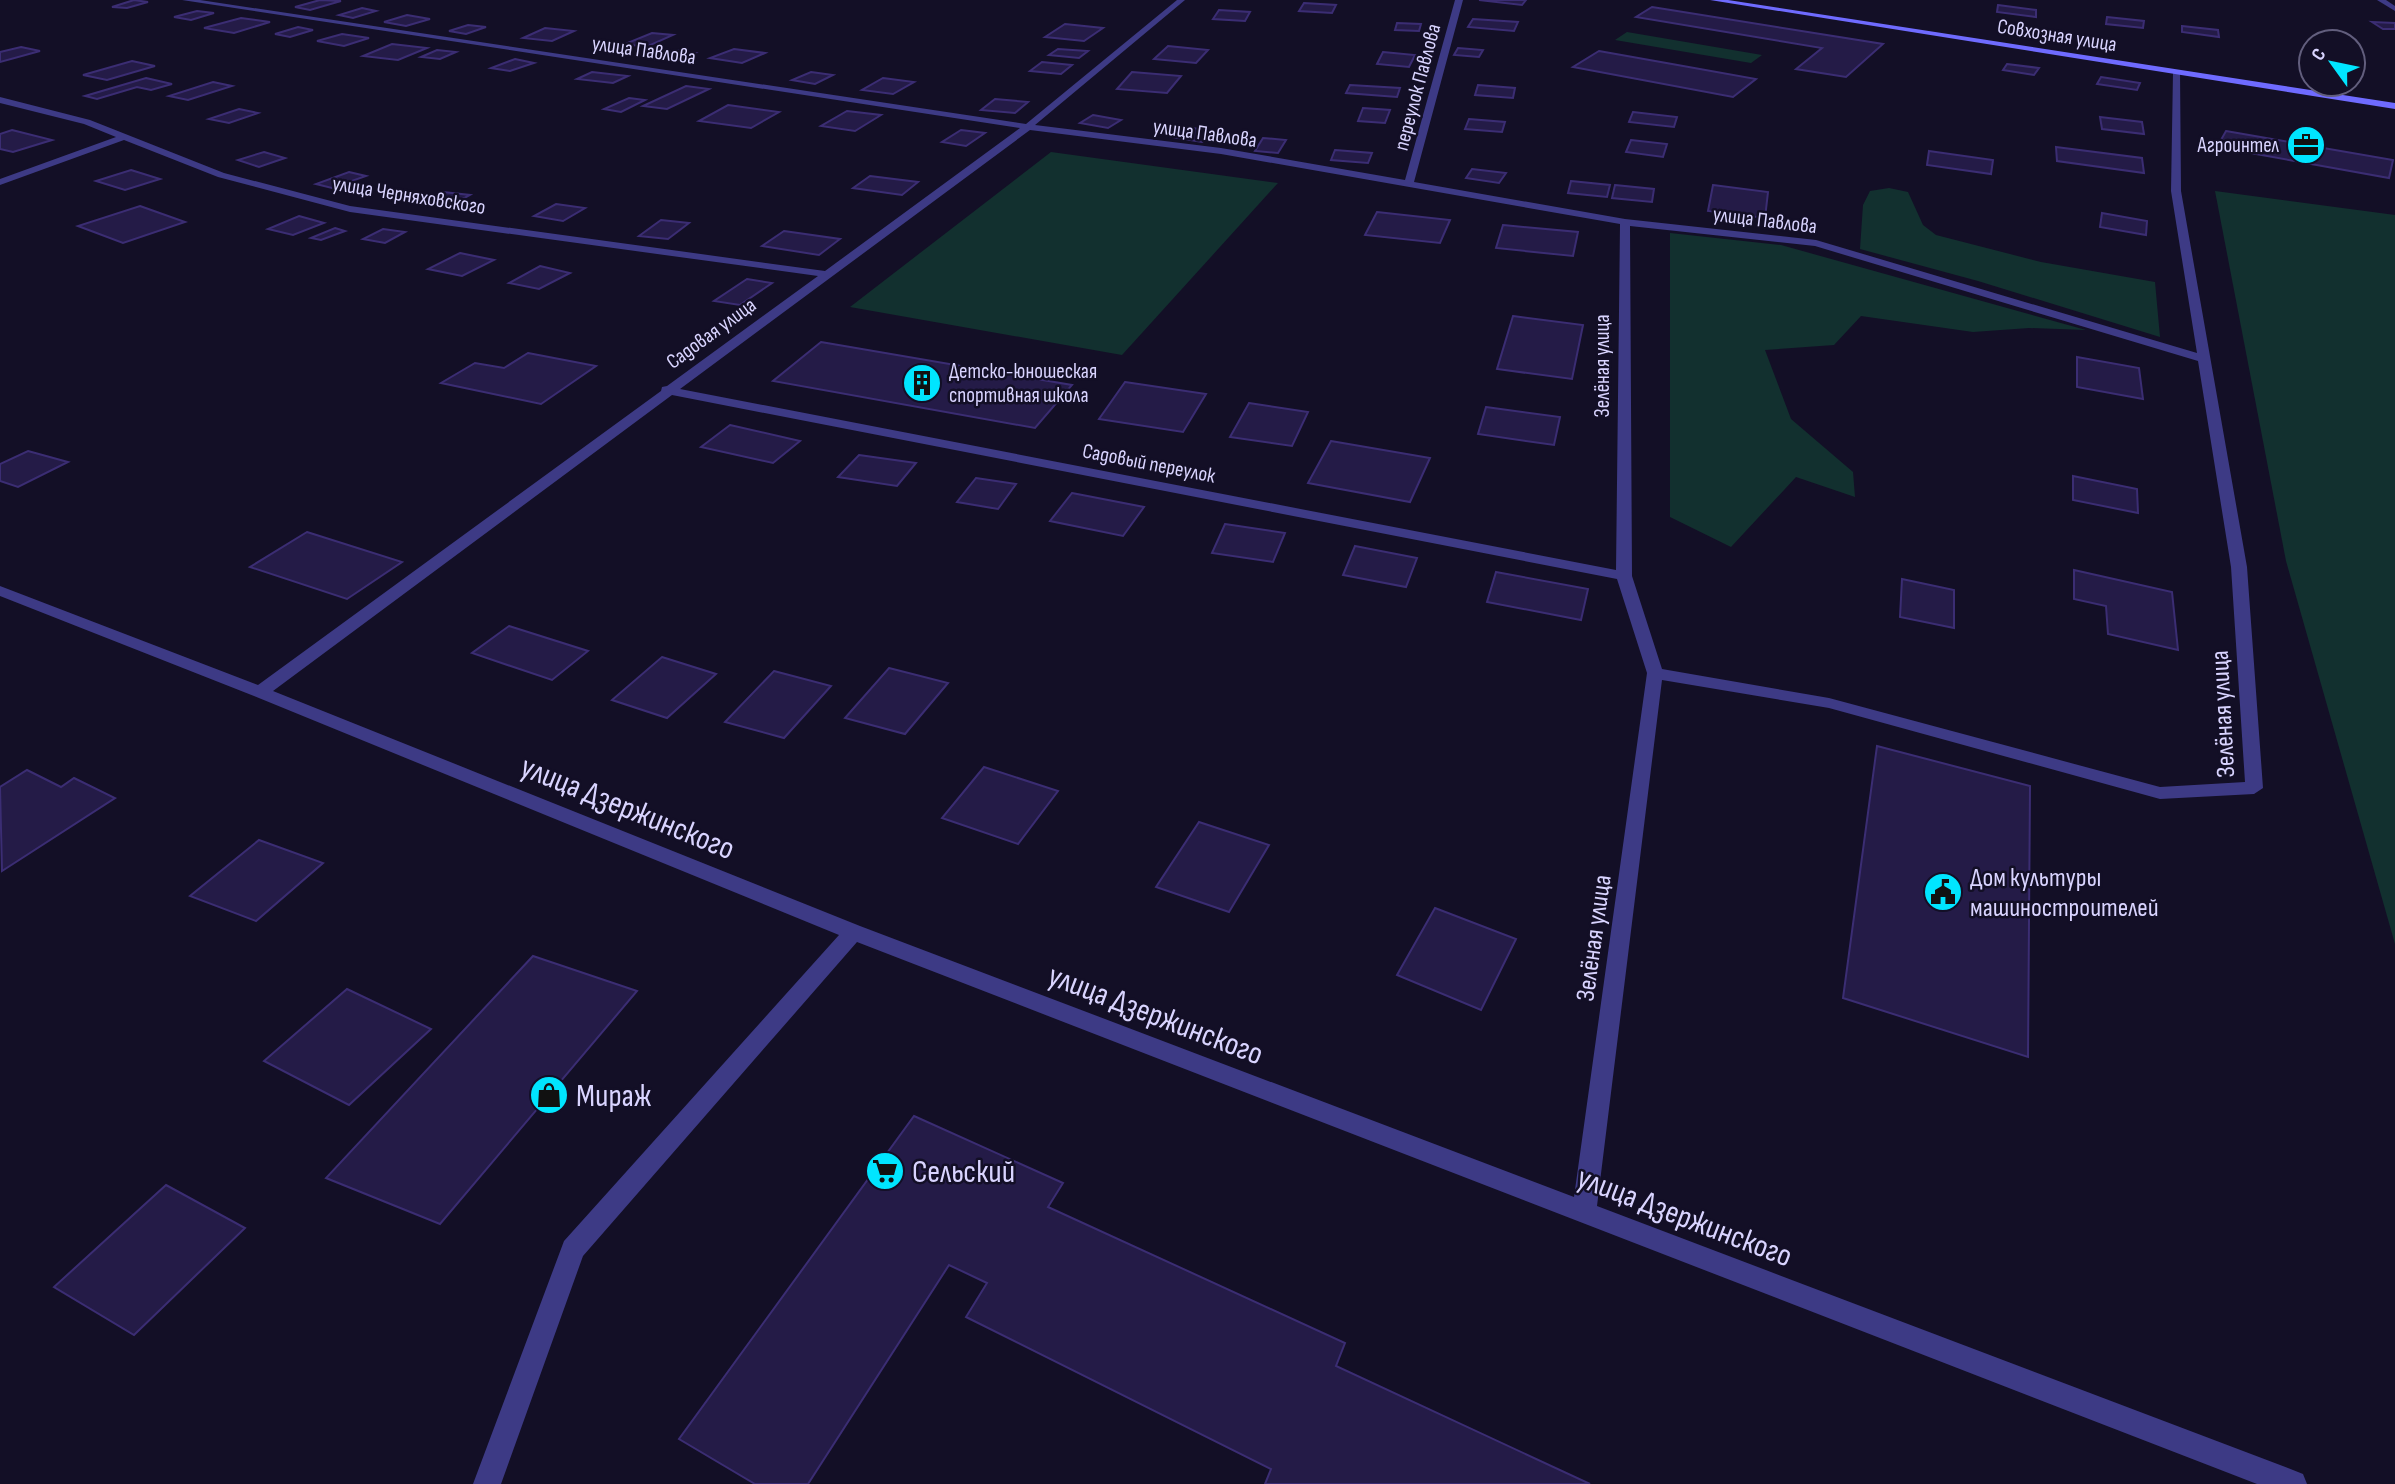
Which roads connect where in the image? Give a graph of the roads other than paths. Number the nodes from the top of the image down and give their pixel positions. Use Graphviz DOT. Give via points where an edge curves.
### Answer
graph roads {
  1 [pos="186,0"];
  2 [pos="1181,0"];
  3 [pos="1459,0"];
  4 [pos="1714,0"];
  5 [pos="2381,0"];
  6 [pos="1746,2"];
  7 [pos="2395,9"];
  8 [pos="2177,72"];
  9 [pos="0,100"];
  10 [pos="2395,106"];
  11 [pos="1028,127"];
  12 [pos="121,138"];
  13 [pos="0,182"];
  14 [pos="1409,184"];
  15 [pos="1625,222"];
  16 [pos="825,274"];
  17 [pos="2205,359"];
  18 [pos="666,390"];
  19 [pos="1624,576"];
  20 [pos="0,591"];
  21 [pos="1655,673"];
  22 [pos="260,692"];
  23 [pos="853,932"];
  24 [pos="1584,1210"];
  25 [pos="487,1484"];
  26 [pos="2293,1484"];
  1 -- 11 [label="street, улица Павлова"];
  2 -- 11 [label="street, Садовая улица"];
  3 -- 14 [label="street, переулок Павлова"];
  4 -- 6 [label="street, Совхозная улица"];
  5 -- 7 [label="street"];
  6 -- 8 [label="street, Совхозная улица"];
  8 -- 10 [label="street, Совхозная улица"];
  8 -- 17 [label="street, Зелёная улица" via="2176,191"];
  9 -- 12 [label="street, улица Черняховского" via="87,122"];
  11 -- 14 [label="street, улица Павлова" via="1221,151"];
  11 -- 16 [label="street, Садовая улица"];
  12 -- 13 [label="street"];
  12 -- 16 [label="street, улица Черняховского" via="221,175 350,209"];
  14 -- 15 [label="street, улица Павлова"];
  15 -- 17 [label="street, улица Павлова" via="1816,243"];
  15 -- 19 [label="street, Зелёная улица"];
  16 -- 18 [label="street, Садовая улица"];
  17 -- 21 [label="street, Зелёная улица" via="2239,567 2254,788 2160,793 1829,703"];
  18 -- 19 [label="street, Садовый переулок"];
  18 -- 22 [label="street, Садовая улица"];
  19 -- 21 [label="street, Зелёная улица"];
  20 -- 22 [label="street, улица Дзержинского"];
  21 -- 24 [label="street, Зелёная улица"];
  22 -- 23 [label="street, улица Дзержинского"];
  23 -- 24 [label="street, улица Дзержинского"];
  23 -- 25 [label="street" via="573,1249"];
  24 -- 26 [label="street, улица Дзержинского"];
}
